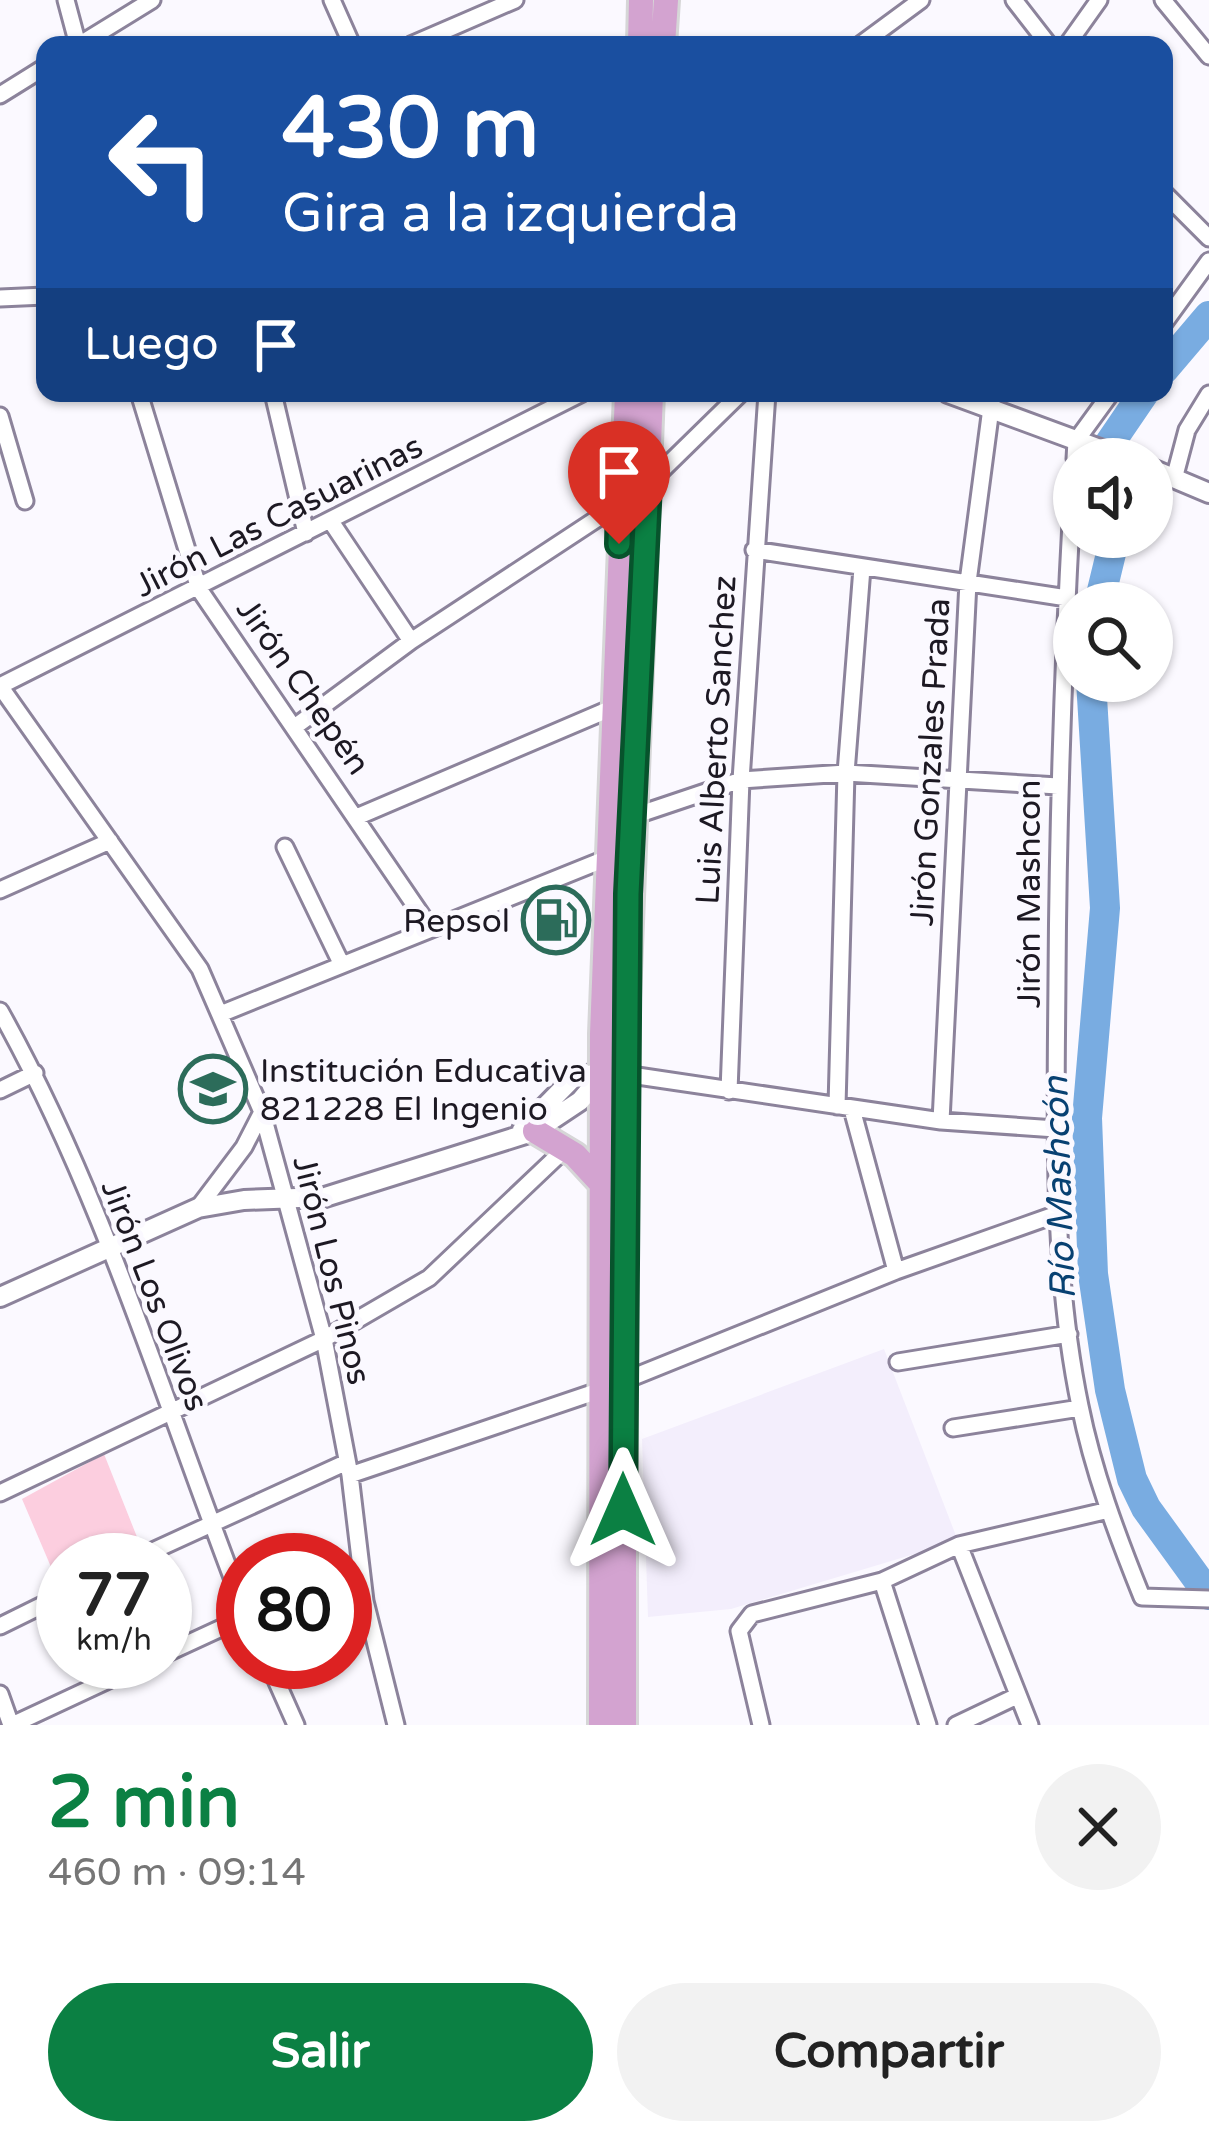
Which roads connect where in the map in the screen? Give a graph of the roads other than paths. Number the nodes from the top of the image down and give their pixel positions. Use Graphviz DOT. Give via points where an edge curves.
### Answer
graph roads {
  1 [pos="66,0"];
  2 [pos="152,0"];
  3 [pos="332,0"];
  4 [pos="515,0"];
  5 [pos="641,0"];
  6 [pos="666,0"];
  7 [pos="921,0"];
  8 [pos="1014,0"];
  9 [pos="1099,0"];
  10 [pos="1162,0"];
  11 [pos="76,36"];
  12 [pos="94,36"];
  13 [pos="348,36"];
  14 [pos="432,36"];
  15 [pos="640,36"];
  16 [pos="664,36"];
  17 [pos="874,36"];
  18 [pos="1042,36"];
  19 [pos="1073,36"];
  20 [pos="1209,56"];
  21 [pos="36,73"];
  22 [pos="0,95"];
  23 [pos="1173,202"];
  24 [pos="1209,238"];
  25 [pos="1209,261"];
  26 [pos="36,296"];
  27 [pos="0,298"];
  28 [pos="1173,311"];
  29 [pos="1209,394"];
  30 [pos="142,402"];
  31 [pos="276,402"];
  32 [pos="565,402"];
  33 [pos="626,402"];
  34 [pos="651,402"];
  35 [pos="732,402"];
  36 [pos="766,402"];
  37 [pos="991,402"];
  38 [pos="993,402"];
  39 [pos="1106,402"];
  40 [pos="0,416"];
  41 [pos="1061,438"];
  42 [pos="1086,438"];
  43 [pos="1173,454"];
  44 [pos="1173,478"];
  45 [pos="648,484"];
  46 [pos="1209,493"];
  47 [pos="25,501"];
  48 [pos="620,503"];
  49 [pos="332,524"];
  50 [pos="306,533"];
  51 [pos="754,550"];
  52 [pos="862,568"];
  53 [pos="968,582"];
  54 [pos="199,589"];
  55 [pos="1053,596"];
  56 [pos="411,641"];
  57 [pos="0,686"];
  58 [pos="1062,702"];
  59 [pos="612,708"];
  60 [pos="296,726"];
  61 [pos="846,772"];
  62 [pos="956,779"];
  63 [pos="741,780"];
  64 [pos="1058,786"];
  65 [pos="358,816"];
  66 [pos="632,817"];
  67 [pos="110,841"];
  68 [pos="285,847"];
  69 [pos="620,853"];
  70 [pos="0,890"];
  71 [pos="430,929"];
  72 [pos="342,965"];
  73 [pos="0,1011"];
  74 [pos="223,1013"];
  75 [pos="34,1073"];
  76 [pos="614,1074"];
  77 [pos="0,1090"];
  78 [pos="729,1091"];
  79 [pos="844,1107"];
  80 [pos="262,1112"];
  81 [pos="941,1121"];
  82 [pos="1056,1129"];
  83 [pos="525,1135"];
  84 [pos="566,1148"];
  85 [pos="600,1182"];
  86 [pos="285,1202"];
  87 [pos="198,1208"];
  88 [pos="1057,1214"];
  89 [pos="107,1246"];
  90 [pos="896,1271"];
  91 [pos="0,1297"];
  92 [pos="612,1299"];
  93 [pos="1069,1334"];
  94 [pos="324,1339"];
  95 [pos="898,1362"];
  96 [pos="612,1385"];
  97 [pos="1080,1408"];
  98 [pos="169,1413"];
  99 [pos="953,1428"];
  100 [pos="349,1468"];
  101 [pos="0,1493"];
  102 [pos="1109,1510"];
  103 [pos="210,1522"];
  104 [pos="188,1533"];
  105 [pos="351,1533"];
  106 [pos="216,1537"];
  107 [pos="959,1545"];
  108 [pos="882,1581"];
  109 [pos="1209,1598"];
  110 [pos="36,1608"];
  111 [pos="0,1626"];
  112 [pos="372,1646"];
  113 [pos="89,1689"];
  114 [pos="280,1689"];
  115 [pos="0,1694"];
  116 [pos="1017,1696"];
  117 [pos="12,1725"];
  118 [pos="296,1725"];
  119 [pos="396,1725"];
  120 [pos="601,1725"];
  121 [pos="624,1725"];
  122 [pos="761,1725"];
  123 [pos="928,1725"];
  124 [pos="956,1725"];
  125 [pos="1030,1725"];
  1 -- 11 [label="street"];
  2 -- 12 [label="street"];
  3 -- 13 [label="street"];
  4 -- 14 [label="street"];
  5 -- 15 [label="highway"];
  6 -- 16 [label="highway"];
  7 -- 17 [label="street"];
  8 -- 18 [label="street"];
  9 -- 19 [label="street"];
  10 -- 20 [label="street"];
  21 -- 22 [label="street"];
  23 -- 24 [label="street"];
  25 -- 28 [label="street"];
  26 -- 27 [label="street"];
  29 -- 43 [label="street"];
  30 -- 54 [label="street, Jirón Chepén"];
  31 -- 50 [label="street"];
  32 -- 49 [label="street, Jirón Las Casuarinas"];
  33 -- 48 [label="highway"];
  34 -- 45 [label="highway"];
  35 -- 45 [label="street"];
  36 -- 51 [label="street, Luis Alberto Sanchez"];
  37 -- 53 [label="street, Jirón Gonzales Prada"];
  38 -- 41 [label="street"];
  39 -- 42 [label="street"];
  40 -- 47 [label="street"];
  44 -- 46 [label="street"];
  45 -- 48 [label="street"];
  45 -- 66 [label="highway"];
  48 -- 56 [label="street"];
  48 -- 59 [label="highway"];
  49 -- 50 [label="street, Jirón Las Casuarinas"];
  49 -- 56 [label="street"];
  50 -- 54 [label="street, Jirón Las Casuarinas"];
  51 -- 52 [label="street"];
  51 -- 63 [label="street, Luis Alberto Sanchez"];
  52 -- 53 [label="street"];
  52 -- 61 [label="street"];
  53 -- 55 [label="street"];
  53 -- 62 [label="street, Jirón Gonzales Prada"];
  54 -- 57 [label="street, Jirón Las Casuarinas"];
  54 -- 60 [label="street, Jirón Chepén"];
  56 -- 60 [label="street"];
  57 -- 67 [label="street, Jirón Los Pinos"];
  58 -- 64 [label="street, Jirón Mashcon"];
  59 -- 65 [label="street"];
  59 -- 69 [label="highway"];
  60 -- 65 [label="street, Jirón Chepén"];
  61 -- 62 [label="street"];
  61 -- 63 [label="street"];
  61 -- 79 [label="street"];
  62 -- 64 [label="street"];
  62 -- 81 [label="street, Jirón Gonzales Prada"];
  63 -- 66 [label="street"];
  63 -- 78 [label="street, Luis Alberto Sanchez"];
  64 -- 82 [label="street, Jirón Mashcon"];
  65 -- 71 [label="street, Jirón Chepén"];
  66 -- 69 [label="highway"];
  67 -- 70 [label="street"];
  67 -- 74 [label="street, Jirón Los Pinos"];
  68 -- 72 [label="street"];
  69 -- 71 [label="street"];
  69 -- 76 [label="highway"];
  71 -- 72 [label="street"];
  72 -- 74 [label="street"];
  73 -- 75 [label="street, Jirón Los Olivos"];
  74 -- 80 [label="street, Jirón Los Pinos"];
  75 -- 77 [label="street"];
  75 -- 89 [label="street, Jirón Los Olivos"];
  76 -- 78 [label="street"];
  76 -- 83 [label="street" via="575,1076"];
  76 -- 85 [label="highway"];
  76 -- 92 [label="highway"];
  78 -- 79 [label="street"];
  79 -- 81 [label="street"];
  79 -- 90 [label="street"];
  80 -- 86 [label="street, Jirón Los Pinos"];
  80 -- 87 [label="street"];
  81 -- 82 [label="street"];
  82 -- 88 [label="street, Jirón Mashcon"];
  83 -- 84 [label="highway"];
  83 -- 86 [label="street"];
  84 -- 85 [label="highway"];
  84 -- 94 [label="street" via="429,1278"];
  85 -- 92 [label="highway"];
  86 -- 87 [label="street"];
  86 -- 94 [label="street, Jirón Los Pinos"];
  87 -- 89 [label="street"];
  88 -- 90 [label="street"];
  88 -- 93 [label="street, Jirón Mashcon"];
  89 -- 91 [label="street"];
  89 -- 98 [label="street, Jirón Los Olivos"];
  90 -- 96 [label="street"];
  92 -- 96 [label="highway"];
  93 -- 95 [label="street"];
  93 -- 97 [label="street, Jirón Mashcon"];
  94 -- 98 [label="street"];
  94 -- 100 [label="street, Jirón Los Pinos"];
  96 -- 100 [label="street"];
  96 -- 120 [label="highway"];
  96 -- 121 [label="highway"];
  97 -- 99 [label="street"];
  97 -- 102 [label="street, Jirón Mashcon"];
  98 -- 101 [label="street"];
  98 -- 103 [label="street, Jirón Los Olivos"];
  100 -- 103 [label="street"];
  100 -- 105 [label="street, Jirón Los Pinos"];
  102 -- 107 [label="street"];
  102 -- 109 [label="street, Jirón Mashcon" via="1142,1597"];
  103 -- 104 [label="street"];
  103 -- 106 [label="street, Jirón Los Olivos"];
  107 -- 108 [label="street"];
  107 -- 116 [label="street"];
  108 -- 122 [label="street" via="742,1622"];
  108 -- 123 [label="street"];
  110 -- 111 [label="street"];
  112 -- 119 [label="street, Jirón Los Pinos"];
  113 -- 117 [label="street"];
  114 -- 118 [label="street"];
  115 -- 117 [label="street"];
  116 -- 124 [label="street"];
  116 -- 125 [label="street"];
}
